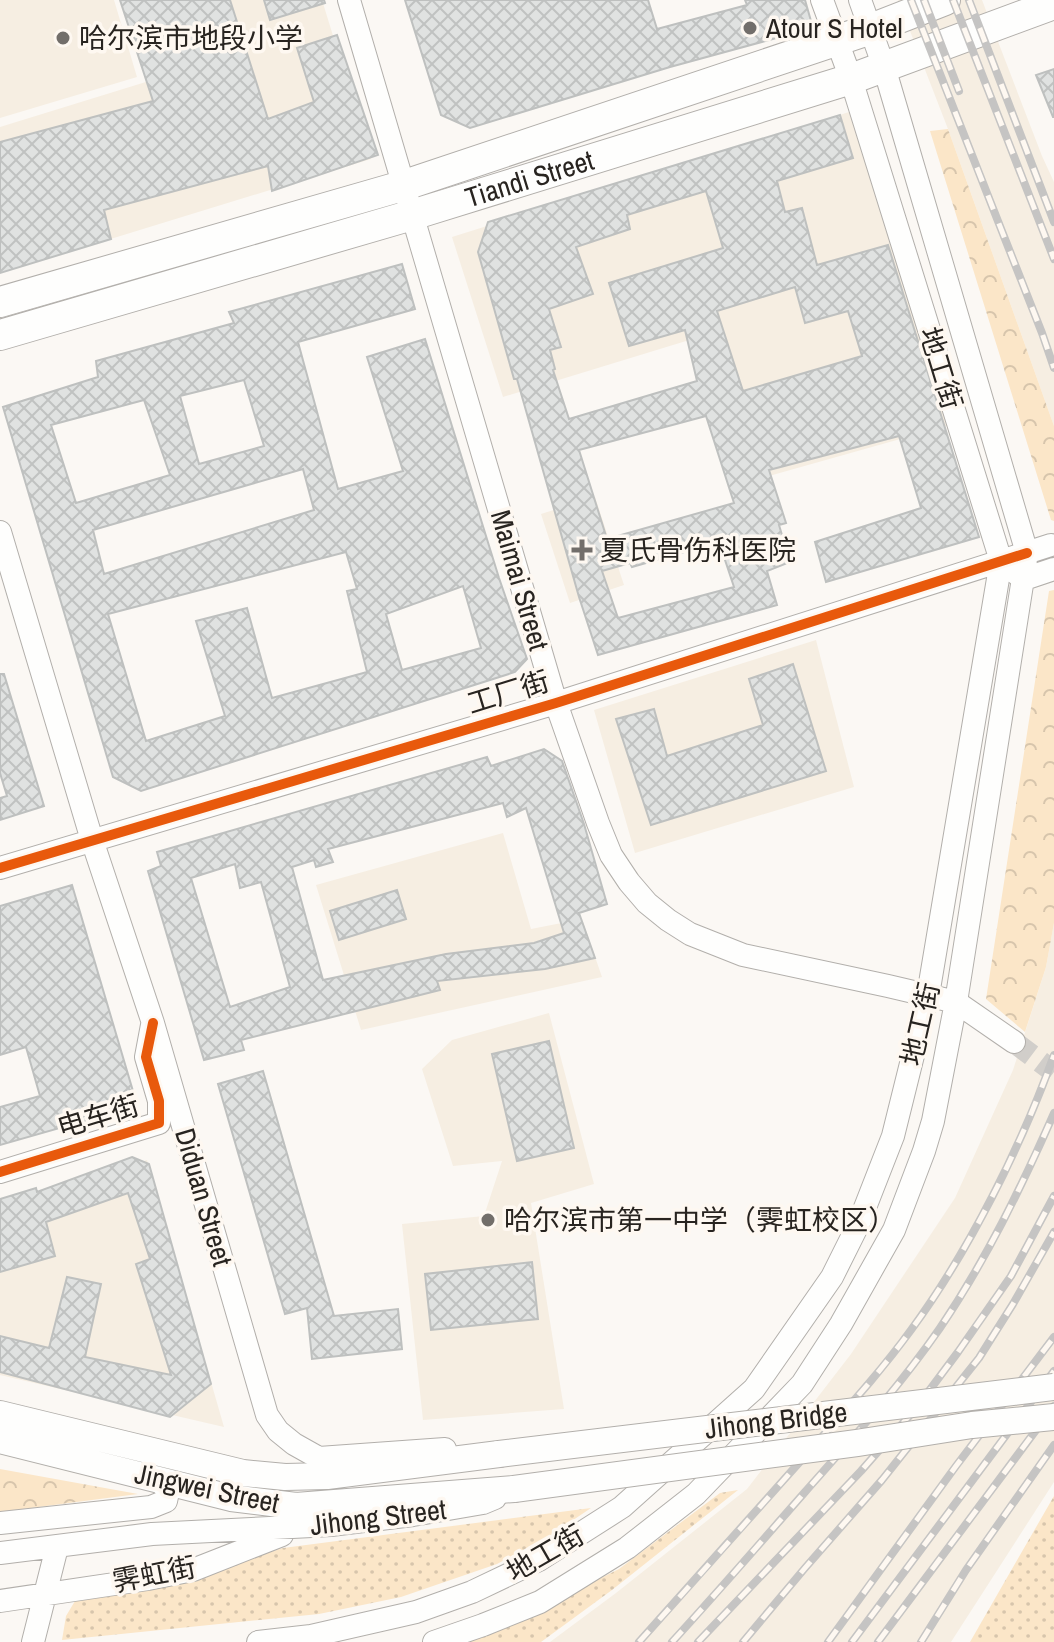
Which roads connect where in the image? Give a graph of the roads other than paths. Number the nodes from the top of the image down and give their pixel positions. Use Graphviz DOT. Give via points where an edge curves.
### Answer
graph roads {
  1 [pos="349,0"];
  2 [pos="822,0"];
  3 [pos="860,0"];
  4 [pos="945,0"];
  5 [pos="1054,4"];
  6 [pos="871,29"];
  7 [pos="837,40"];
  8 [pos="884,67"];
  9 [pos="851,79"];
  10 [pos="402,186"];
  11 [pos="412,215"];
  12 [pos="0,302"];
  13 [pos="0,335"];
  14 [pos="0,532"];
  15 [pos="1051,545"];
  16 [pos="1027,553"];
  17 [pos="1001,561"];
  18 [pos="1054,569"];
  19 [pos="1024,579"];
  20 [pos="556,703"];
  21 [pos="92,840"];
  22 [pos="0,868"];
  23 [pos="928,995"];
  24 [pos="956,1002"];
  25 [pos="153,1023"];
  26 [pos="1014,1042"];
  27 [pos="0,1172"];
  28 [pos="1054,1387"];
  29 [pos="0,1414"];
  30 [pos="1054,1417"];
  31 [pos="0,1440"];
  32 [pos="488,1455"];
  33 [pos="327,1476"];
  34 [pos="159,1479"];
  35 [pos="514,1489"];
  36 [pos="0,1523"];
  37 [pos="303,1527"];
  38 [pos="57,1547"];
  39 [pos="0,1553"];
  40 [pos="45,1593"];
  41 [pos="0,1601"];
  42 [pos="33,1642"];
  43 [pos="258,1642"];
  44 [pos="434,1642"];
  1 -- 10 [label="main road, Maimai Street"];
  2 -- 7 [label="main road, 地工街"];
  3 -- 6 [label="main road, 地工街"];
  4 -- 6 [label="highway, Tiandi Street"];
  5 -- 8 [label="highway, Tiandi Street"];
  6 -- 7 [label="highway, Tiandi Street"];
  6 -- 8 [label="main road, 地工街"];
  7 -- 9 [label="main road, 地工街"];
  7 -- 10 [label="highway, Tiandi Street"];
  8 -- 9 [label="highway, Tiandi Street"];
  8 -- 16 [label="main road, 地工街"];
  9 -- 11 [label="highway, Tiandi Street"];
  9 -- 17 [label="main road, 地工街"];
  10 -- 11 [label="main road, Maimai Street"];
  10 -- 12 [label="highway, Tiandi Street"];
  11 -- 13 [label="highway, Tiandi Street"];
  11 -- 20 [label="main road, Maimai Street"];
  14 -- 21 [label="main road, Diduan Street"];
  15 -- 16 [label="main road, 工厂街"];
  16 -- 17 [label="main road, 工厂街"];
  16 -- 19 [label="main road, 地工街"];
  17 -- 19 [label="main road"];
  17 -- 20 [label="main road, 工厂街"];
  17 -- 23 [label="main road, 地工街"];
  18 -- 19 [label="main road"];
  19 -- 24 [label="main road, 地工街"];
  20 -- 21 [label="main road, 工厂街"];
  20 -- 23 [label="main road, Maimai Street" via="611,855 647,903 668,920 743,955"];
  21 -- 22 [label="main road, 工厂街"];
  21 -- 25 [label="main road, Diduan Street"];
  23 -- 24 [label="main road, Maimai Street"];
  23 -- 43 [label="main road, 地工街" via="893,1136 859,1223 832,1277 754,1389 622,1507 525,1567 416,1612"];
  24 -- 26 [label="main road, Maimai Street"];
  24 -- 44 [label="main road, 地工街" via="933,1121 894,1230 802,1384 696,1494 627,1548 540,1602"];
  25 -- 27 [label="main road, 电车街" via="146,1057 159,1101 159,1123"];
  25 -- 32 [label="main road, Diduan Street" via="267,1415 278,1431 319,1458 452,1449"];
  28 -- 32 [label="main road, Jihong Bridge, bridge"];
  29 -- 33 [label="main road, Jingwei Street" via="243,1473"];
  30 -- 35 [label="main road, Jihong Bridge, bridge"];
  31 -- 34 [label="main road, Jingwei Street"];
  32 -- 33 [label="main road, Jihong Street"];
  34 -- 35 [label="main road, Jingwei Street" via="231,1498 296,1506"];
  34 -- 36 [label="main road" via="168,1492 166,1501 151,1507"];
  35 -- 37 [label="main road, Jihong Street" via="483,1503"];
  37 -- 38 [label="main road, Jihong Street" via="152,1534"];
  37 -- 40 [label="main road, 霁虹街" via="193,1570"];
  38 -- 39 [label="main road, Jihong Street"];
  38 -- 40 [label="main road"];
  40 -- 41 [label="main road, 霁虹街"];
  40 -- 42 [label="main road"];
}
